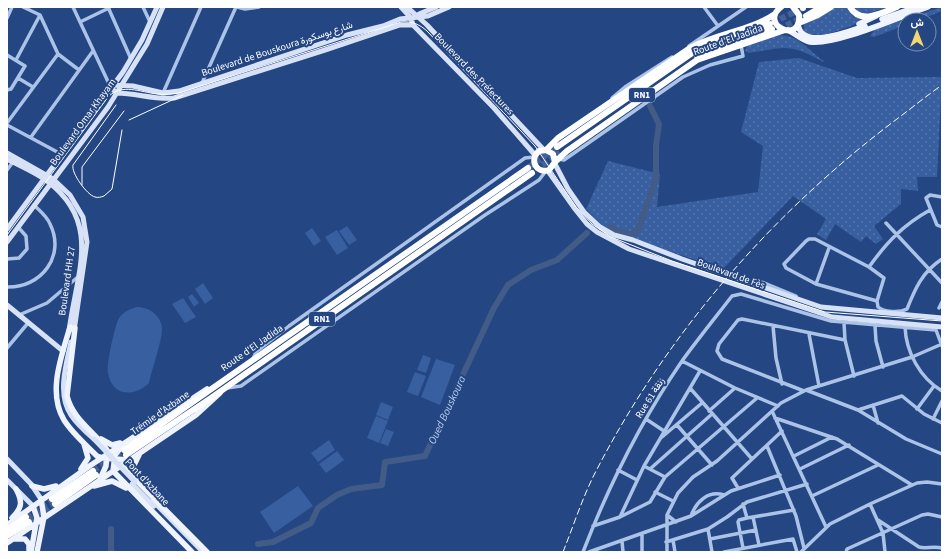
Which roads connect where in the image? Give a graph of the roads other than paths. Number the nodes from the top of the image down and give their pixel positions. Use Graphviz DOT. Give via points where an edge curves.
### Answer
graph roads {
  1 [pos="12,7"];
  2 [pos="24,7"];
  3 [pos="73,7"];
  4 [pos="143,7"];
  5 [pos="156,7"];
  6 [pos="163,7"];
  7 [pos="201,7"];
  8 [pos="236,7"];
  9 [pos="259,7"];
  10 [pos="401,7"];
  11 [pos="408,7"];
  12 [pos="436,7"];
  13 [pos="449,7"];
  14 [pos="704,7"];
  15 [pos="746,7"];
  16 [pos="781,7"];
  17 [pos="793,7"];
  18 [pos="812,7"];
  19 [pos="821,7"];
  20 [pos="831,7"];
  21 [pos="850,7"];
  22 [pos="916,7"];
  23 [pos="928,7"];
  24 [pos="108,8"];
  25 [pos="896,8"];
  26 [pos="775,11"];
  27 [pos="804,11"];
  28 [pos="40,15"];
  29 [pos="428,16"];
  30 [pos="414,17"];
  31 [pos="7,18"];
  32 [pos="400,19"];
  33 [pos="80,22"];
  34 [pos="150,22"];
  35 [pos="799,23"];
  36 [pos="427,24"];
  37 [pos="413,25"];
  38 [pos="718,26"];
  39 [pos="786,30"];
  40 [pos="840,34"];
  41 [pos="740,45"];
  42 [pos="93,51"];
  43 [pos="58,54"];
  44 [pos="7,55"];
  45 [pos="131,59"];
  46 [pos="16,60"];
  47 [pos="79,70"];
  48 [pos="664,72"];
  49 [pos="18,78"];
  50 [pos="202,83"];
  51 [pos="112,86"];
  52 [pos="121,86"];
  53 [pos="33,87"];
  54 [pos="7,90"];
  55 [pos="117,93"];
  56 [pos="163,93"];
  57 [pos="603,107"];
  58 [pos="7,124"];
  59 [pos="31,137"];
  60 [pos="558,138"];
  61 [pos="545,150"];
  62 [pos="7,153"];
  63 [pos="61,154"];
  64 [pos="535,156"];
  65 [pos="557,157"];
  66 [pos="7,159"];
  67 [pos="13,162"];
  68 [pos="7,170"];
  69 [pos="546,171"];
  70 [pos="46,177"];
  71 [pos="51,181"];
  72 [pos="942,197"];
  73 [pos="34,205"];
  74 [pos="930,210"];
  75 [pos="886,223"];
  76 [pos="18,227"];
  77 [pos="942,227"];
  78 [pos="7,229"];
  79 [pos="896,234"];
  80 [pos="7,242"];
  81 [pos="421,242"];
  82 [pos="829,248"];
  83 [pos="420,251"];
  84 [pos="942,259"];
  85 [pos="7,260"];
  86 [pos="869,267"];
  87 [pos="929,269"];
  88 [pos="80,276"];
  89 [pos="754,279"];
  90 [pos="942,283"];
  91 [pos="816,284"];
  92 [pos="7,286"];
  93 [pos="877,301"];
  94 [pos="942,302"];
  95 [pos="7,305"];
  96 [pos="821,307"];
  97 [pos="939,308"];
  98 [pos="19,315"];
  99 [pos="942,318"];
  100 [pos="28,323"];
  101 [pos="844,323"];
  102 [pos="774,326"];
  103 [pos="875,326"];
  104 [pos="905,326"];
  105 [pos="942,327"];
  106 [pos="72,328"];
  107 [pos="809,334"];
  108 [pos="845,340"];
  109 [pos="942,345"];
  110 [pos="7,348"];
  111 [pos="63,351"];
  112 [pos="912,357"];
  113 [pos="253,359"];
  114 [pos="682,361"];
  115 [pos="883,367"];
  116 [pos="700,371"];
  117 [pos="854,376"];
  118 [pos="225,380"];
  119 [pos="782,384"];
  120 [pos="819,386"];
  121 [pos="934,386"];
  122 [pos="224,388"];
  123 [pos="690,388"];
  124 [pos="735,388"];
  125 [pos="805,391"];
  126 [pos="942,391"];
  127 [pos="209,395"];
  128 [pos="757,398"];
  129 [pos="942,400"];
  130 [pos="702,403"];
  131 [pos="873,405"];
  132 [pos="778,406"];
  133 [pos="917,409"];
  134 [pos="858,410"];
  135 [pos="772,412"];
  136 [pos="710,413"];
  137 [pos="646,418"];
  138 [pos="775,418"];
  139 [pos="933,419"];
  140 [pos="878,423"];
  141 [pos="942,423"];
  142 [pos="677,425"];
  143 [pos="723,427"];
  144 [pos="87,428"];
  145 [pos="664,431"];
  146 [pos="782,431"];
  147 [pos="687,436"];
  148 [pos="833,437"];
  149 [pos="659,439"];
  150 [pos="82,440"];
  151 [pos="93,440"];
  152 [pos="126,441"];
  153 [pos="737,443"];
  154 [pos="849,445"];
  155 [pos="767,446"];
  156 [pos="698,449"];
  157 [pos="142,452"];
  158 [pos="942,454"];
  159 [pos="794,456"];
  160 [pos="124,457"];
  161 [pos="100,458"];
  162 [pos="7,459"];
  163 [pos="752,459"];
  164 [pos="109,460"];
  165 [pos="712,465"];
  166 [pos="878,465"];
  167 [pos="644,466"];
  168 [pos="650,469"];
  169 [pos="800,469"];
  170 [pos="618,470"];
  171 [pos="113,471"];
  172 [pos="95,472"];
  173 [pos="104,473"];
  174 [pos="780,475"];
  175 [pos="74,476"];
  176 [pos="665,477"];
  177 [pos="7,480"];
  178 [pos="637,480"];
  179 [pos="67,481"];
  180 [pos="135,482"];
  181 [pos="807,484"];
  182 [pos="942,484"];
  183 [pos="912,485"];
  184 [pos="32,486"];
  185 [pos="738,488"];
  186 [pos="16,489"];
  187 [pos="84,489"];
  188 [pos="786,490"];
  189 [pos="655,492"];
  190 [pos="136,495"];
  191 [pos="724,495"];
  192 [pos="812,496"];
  193 [pos="673,501"];
  194 [pos="53,502"];
  195 [pos="743,504"];
  196 [pos="870,504"];
  197 [pos="33,506"];
  198 [pos="42,506"];
  199 [pos="794,510"];
  200 [pos="53,511"];
  201 [pos="667,515"];
  202 [pos="691,516"];
  203 [pos="27,517"];
  204 [pos="620,517"];
  205 [pos="753,517"];
  206 [pos="942,517"];
  207 [pos="40,518"];
  208 [pos="747,518"];
  209 [pos="878,520"];
  210 [pos="676,522"];
  211 [pos="7,525"];
  212 [pos="593,526"];
  213 [pos="666,526"];
  214 [pos="826,527"];
  215 [pos="708,529"];
  216 [pos="756,530"];
  217 [pos="892,530"];
  218 [pos="7,531"];
  219 [pos="42,531"];
  220 [pos="740,533"];
  221 [pos="883,533"];
  222 [pos="642,535"];
  223 [pos="186,537"];
  224 [pos="710,539"];
  225 [pos="9,540"];
  226 [pos="673,540"];
  227 [pos="622,541"];
  228 [pos="666,542"];
  229 [pos="759,546"];
  230 [pos="752,547"];
  231 [pos="743,548"];
  232 [pos="804,548"];
  233 [pos="942,548"];
  234 [pos="30,552"];
  235 [pos="37,552"];
  236 [pos="192,552"];
  237 [pos="197,552"];
  238 [pos="203,552"];
  239 [pos="207,552"];
  240 [pos="583,552"];
  241 [pos="589,552"];
  242 [pos="623,552"];
  243 [pos="642,552"];
  244 [pos="667,552"];
  245 [pos="675,552"];
  246 [pos="712,552"];
  247 [pos="724,552"];
  248 [pos="753,552"];
  249 [pos="797,552"];
  250 [pos="801,552"];
  251 [pos="846,552"];
  252 [pos="885,552"];
  1 -- 31 [label="street"];
  2 -- 28 [label="street"];
  3 -- 33 [label="street"];
  4 -- 34 [label="street"];
  5 -- 34 [label="street, Boulevard Omar Khayam"];
  6 -- 52 [label="street, Boulevard Omar Khayam" via="147,44"];
  7 -- 56 [label="street"];
  8 -- 9 [label="street"];
  8 -- 50 [label="street"];
  10 -- 30 [label="street, Boulevard des Préfectures"];
  10 -- 32 [label="street"];
  11 -- 30 [label="street, Boulevard des Préfectures"];
  12 -- 30 [label="street, Boulevard de Bouskoura شارع بوسكورة"];
  13 -- 29 [label="street"];
  14 -- 38 [label="street"];
  15 -- 38 [label="street"];
  16 -- 26 [label="highway"];
  17 -- 35 [label="highway" via="799,15"];
  18 -- 27 [label="highway"];
  19 -- 27 [label="highway"];
  20 -- 35 [label="highway, Route d'El Jadida"];
  21 -- 25 [label="highway" via="855,14 864,17"];
  22 -- 40 [label="main road"];
  23 -- 39 [label="main road" via="823,42 805,40"];
  24 -- 33 [label="street"];
  24 -- 45 [label="street"];
  25 -- 40 [label="main road"];
  26 -- 39 [label="highway" via="776,24"];
  26 -- 57 [label="highway, Route d'El Jadida" via="760,22 690,48"];
  28 -- 43 [label="street"];
  28 -- 46 [label="street"];
  29 -- 30 [label="street"];
  29 -- 36 [label="street"];
  30 -- 32 [label="street, Boulevard de Bouskoura شارع بوسكورة"];
  30 -- 36 [label="street, Boulevard des Préfectures"];
  30 -- 37 [label="street, Boulevard des Préfectures"];
  32 -- 50 [label="street, Boulevard de Bouskoura شارع بوسكورة"];
  33 -- 42 [label="street"];
  34 -- 45 [label="street, Boulevard Omar Khayam"];
  35 -- 39 [label="highway, Route d'El Jadida" via="795,28"];
  35 -- 40 [label="main road" via="801,32 807,36 824,37"];
  36 -- 61 [label="street, Boulevard des Préfectures"];
  37 -- 55 [label="street, Boulevard de Bouskoura شارع بوسكورة" via="400,25 174,98"];
  37 -- 64 [label="street, Boulevard des Préfectures" via="494,108"];
  38 -- 57 [label="street" via="625,87"];
  39 -- 41 [label="highway, Route d'El Jadida"];
  41 -- 65 [label="highway, Route d'El Jadida" via="705,56"];
  41 -- 65 [label="street" via="743,56 710,65 683,77 564,160"];
  42 -- 47 [label="street"];
  42 -- 51 [label="street"];
  43 -- 47 [label="street"];
  43 -- 53 [label="street"];
  44 -- 46 [label="street"];
  45 -- 51 [label="street, Boulevard Omar Khayam"];
  46 -- 49 [label="street" via="25,66"];
  47 -- 59 [label="street"];
  48 -- 60 [label="highway" via="634,89 575,132"];
  48 -- 65 [label="highway, Route d'El Jadida / RN1"];
  48 -- 65 [label="highway, Route d'El Jadida / RN1" via="704,47 772,28 752,39 705,52"];
  49 -- 53 [label="street"];
  49 -- 54 [label="street" via="11,89"];
  50 -- 56 [label="street, Boulevard de Bouskoura شارع بوسكورة" via="179,91"];
  51 -- 52 [label="street, Boulevard de Bouskoura شارع بوسكورة"];
  51 -- 55 [label="street"];
  51 -- 63 [label="street, Boulevard Omar Khayam"];
  52 -- 55 [label="street, Boulevard Omar Khayam"];
  52 -- 56 [label="street, Boulevard de Bouskoura شارع بوسكورة"];
  53 -- 58 [label="street"];
  55 -- 71 [label="street, Boulevard Omar Khayam"];
  57 -- 60 [label="highway, Route d'El Jadida"];
  58 -- 59 [label="street"];
  59 -- 63 [label="street"];
  60 -- 61 [label="highway, Route d'El Jadida"];
  61 -- 64 [label="highway"];
  61 -- 65 [label="highway"];
  62 -- 70 [label="street"];
  63 -- 70 [label="street, Boulevard Omar Khayam"];
  64 -- 69 [label="highway" via="535,166"];
  64 -- 81 [label="highway, Route d'El Jadida" via="438,226"];
  64 -- 113 [label="street" via="525,158 289,326 256,352"];
  65 -- 69 [label="highway, Route d'El Jadida" via="552,169"];
  65 -- 96 [label="street, Boulevard de Fès" via="568,189 584,212 608,232"];
  66 -- 67 [label="street"];
  67 -- 68 [label="street"];
  67 -- 70 [label="street"];
  69 -- 83 [label="highway, Route d'El Jadida" via="534,175"];
  69 -- 104 [label="street, Boulevard de Fès" via="587,224 629,249 823,314"];
  69 -- 122 [label="street" via="539,180 241,386"];
  70 -- 71 [label="street, Boulevard HH 27"];
  70 -- 78 [label="street, Boulevard Omar Khayam"];
  71 -- 73 [label="street, Boulevard Omar Khayam"];
  71 -- 88 [label="street, Boulevard HH 27" via="67,200 81,227"];
  72 -- 74 [label="street" via="930,195 926,198"];
  73 -- 76 [label="street, Boulevard Omar Khayam"];
  73 -- 92 [label="street" via="50,224 55,240 54,253 43,273 33,281 21,286"];
  74 -- 77 [label="street" via="937,226"];
  74 -- 79 [label="street" via="911,220"];
  75 -- 79 [label="street"];
  76 -- 80 [label="street, Boulevard Omar Khayam"];
  76 -- 85 [label="street" via="26,236 27,249 19,258"];
  79 -- 86 [label="street"];
  79 -- 87 [label="street"];
  81 -- 83 [label="highway, Route d'El Jadida / RN1" via="530,170"];
  81 -- 113 [label="highway, Route d'El Jadida / RN1"];
  82 -- 86 [label="street"];
  82 -- 91 [label="street"];
  82 -- 91 [label="street" via="809,238 784,264 786,268"];
  83 -- 122 [label="highway, Route d'El Jadida / RN1"];
  84 -- 87 [label="street"];
  86 -- 93 [label="street" via="885,280"];
  87 -- 90 [label="street"];
  87 -- 93 [label="street" via="918,283 906,310 882,310 878,307"];
  88 -- 98 [label="street" via="47,303"];
  88 -- 106 [label="street, Boulevard HH 27"];
  89 -- 96 [label="street"];
  91 -- 93 [label="street"];
  94 -- 97 [label="street"];
  95 -- 98 [label="street"];
  96 -- 99 [label="street, Boulevard de Fès"];
  98 -- 100 [label="street"];
  100 -- 110 [label="street"];
  100 -- 111 [label="street"];
  101 -- 103 [label="street"];
  101 -- 108 [label="street"];
  101 -- 114 [label="street, Rue 61 زنقة" via="817,318 741,294 732,296"];
  102 -- 107 [label="street"];
  102 -- 119 [label="street" via="776,358"];
  102 -- 119 [label="street" via="739,319 719,344 717,351 720,357"];
  103 -- 104 [label="street"];
  103 -- 115 [label="street"];
  104 -- 105 [label="street, Boulevard de Fès"];
  104 -- 109 [label="street" via="936,330"];
  104 -- 112 [label="street" via="906,341"];
  106 -- 111 [label="main road"];
  106 -- 144 [label="main road" via="67,396 72,411"];
  106 -- 151 [label="street, Boulevard HH 27" via="64,380 65,399 71,415"];
  107 -- 108 [label="street"];
  107 -- 120 [label="street"];
  108 -- 117 [label="street"];
  109 -- 112 [label="street"];
  111 -- 150 [label="main road" via="56,385 58,406 64,420"];
  112 -- 115 [label="street"];
  112 -- 121 [label="street"];
  113 -- 118 [label="highway, Route d'El Jadida / RN1"];
  114 -- 116 [label="street"];
  114 -- 137 [label="street, Rue 61 زنقة"];
  115 -- 117 [label="street"];
  116 -- 123 [label="street"];
  116 -- 124 [label="street"];
  117 -- 120 [label="street"];
  118 -- 127 [label="highway, RN1"];
  118 -- 152 [label="main road, Route d'El Jadida" via="195,396"];
  119 -- 125 [label="street"];
  120 -- 125 [label="street"];
  121 -- 126 [label="street"];
  121 -- 133 [label="street"];
  122 -- 127 [label="highway, RN1"];
  122 -- 157 [label="main road, Route d'El Jadida" via="196,415"];
  123 -- 130 [label="street"];
  123 -- 145 [label="street"];
  124 -- 128 [label="street"];
  124 -- 136 [label="street"];
  125 -- 132 [label="street"];
  125 -- 134 [label="street"];
  127 -- 160 [label="highway, Trémie d'Azbane / RN1"];
  128 -- 132 [label="street"];
  128 -- 143 [label="street"];
  129 -- 139 [label="street"];
  130 -- 136 [label="street"];
  130 -- 142 [label="street"];
  131 -- 133 [label="street" via="902,396"];
  131 -- 134 [label="street"];
  131 -- 140 [label="street"];
  132 -- 135 [label="street"];
  133 -- 139 [label="street"];
  134 -- 140 [label="street"];
  135 -- 138 [label="street"];
  135 -- 153 [label="street"];
  136 -- 143 [label="street"];
  136 -- 147 [label="street"];
  137 -- 145 [label="street"];
  137 -- 170 [label="street, Rue 61 زنقة"];
  138 -- 146 [label="street"];
  138 -- 148 [label="street"];
  139 -- 141 [label="street"];
  140 -- 158 [label="street" via="920,446"];
  142 -- 147 [label="street"];
  142 -- 149 [label="street"];
  143 -- 153 [label="street"];
  143 -- 156 [label="street"];
  144 -- 152 [label="main road" via="107,443 117,444"];
  144 -- 164 [label="main road" via="107,449"];
  145 -- 149 [label="street"];
  146 -- 155 [label="street"];
  146 -- 159 [label="street"];
  147 -- 156 [label="street"];
  147 -- 168 [label="street"];
  148 -- 154 [label="street"];
  148 -- 159 [label="street"];
  149 -- 167 [label="street"];
  150 -- 161 [label="main road"];
  150 -- 175 [label="main road" via="88,458"];
  151 -- 180 [label="street, Pont d'Azbane, bridge"];
  152 -- 160 [label="main road"];
  152 -- 164 [label="main road, Route d'El Jadida"];
  153 -- 163 [label="street"];
  153 -- 165 [label="street"];
  154 -- 166 [label="street"];
  154 -- 169 [label="street"];
  155 -- 163 [label="street"];
  155 -- 174 [label="street"];
  156 -- 165 [label="street"];
  156 -- 176 [label="street"];
  157 -- 160 [label="main road, Route d'El Jadida"];
  157 -- 180 [label="main road" via="134,465"];
  159 -- 169 [label="street"];
  160 -- 164 [label="main road"];
  160 -- 164 [label="main road"];
  160 -- 171 [label="main road, Route d'El Jadida"];
  160 -- 180 [label="main road"];
  161 -- 164 [label="main road, Route d'El Jadida"];
  161 -- 172 [label="main road, Route d'El Jadida"];
  162 -- 184 [label="street"];
  163 -- 185 [label="street" via="732,478"];
  164 -- 171 [label="main road"];
  164 -- 172 [label="main road"];
  164 -- 173 [label="main road"];
  165 -- 193 [label="street" via="685,484"];
  166 -- 183 [label="street"];
  166 -- 192 [label="street"];
  167 -- 168 [label="street"];
  167 -- 178 [label="street"];
  168 -- 176 [label="street"];
  169 -- 181 [label="street"];
  170 -- 178 [label="street"];
  170 -- 212 [label="street, Rue 61 زنقة"];
  171 -- 172 [label="main road, Route d'El Jadida"];
  171 -- 190 [label="main road"];
  172 -- 173 [label="main road"];
  172 -- 173 [label="main road" via="100,466"];
  172 -- 175 [label="main road"];
  172 -- 187 [label="main road"];
  172 -- 194 [label="highway"];
  174 -- 185 [label="street"];
  174 -- 188 [label="street"];
  175 -- 179 [label="main road"];
  176 -- 189 [label="street"];
  177 -- 186 [label="street"];
  178 -- 204 [label="street"];
  179 -- 184 [label="main road" via="47,489"];
  179 -- 198 [label="main road" via="51,492"];
  180 -- 223 [label="street, Pont d'Azbane"];
  180 -- 239 [label="main road"];
  181 -- 188 [label="street"];
  181 -- 192 [label="street"];
  182 -- 183 [label="street" via="922,482"];
  183 -- 196 [label="street"];
  184 -- 198 [label="street"];
  185 -- 191 [label="street"];
  186 -- 197 [label="street"];
  186 -- 211 [label="main road" via="21,507"];
  187 -- 190 [label="main road" via="112,481"];
  187 -- 200 [label="main road"];
  188 -- 195 [label="street"];
  188 -- 199 [label="street"];
  189 -- 193 [label="street"];
  189 -- 204 [label="street" via="650,502"];
  190 -- 236 [label="main road"];
  191 -- 202 [label="street"];
  191 -- 202 [label="street" via="716,493 704,498"];
  192 -- 214 [label="street"];
  193 -- 201 [label="street"];
  195 -- 208 [label="street"];
  195 -- 215 [label="street"];
  196 -- 209 [label="street"];
  196 -- 214 [label="street"];
  197 -- 198 [label="main road"];
  197 -- 198 [label="main road"];
  197 -- 203 [label="main road"];
  197 -- 207 [label="main road"];
  198 -- 200 [label="main road"];
  198 -- 207 [label="main road"];
  199 -- 205 [label="street"];
  199 -- 232 [label="street"];
  200 -- 207 [label="main road"];
  200 -- 219 [label="main road"];
  201 -- 210 [label="street"];
  201 -- 213 [label="street"];
  202 -- 210 [label="street"];
  203 -- 207 [label="main road" via="32,512"];
  203 -- 211 [label="main road"];
  203 -- 218 [label="highway"];
  203 -- 225 [label="highway"];
  204 -- 212 [label="street"];
  205 -- 208 [label="street"];
  205 -- 216 [label="street"];
  206 -- 217 [label="street" via="925,514"];
  207 -- 219 [label="main road"];
  207 -- 225 [label="main road"];
  207 -- 234 [label="main road"];
  208 -- 220 [label="street" via="738,521"];
  209 -- 217 [label="street"];
  209 -- 221 [label="street"];
  210 -- 213 [label="street"];
  212 -- 240 [label="street, Rue 61 زنقة"];
  213 -- 222 [label="street"];
  213 -- 228 [label="street"];
  214 -- 232 [label="street"];
  215 -- 224 [label="street"];
  215 -- 226 [label="street"];
  216 -- 220 [label="street"];
  216 -- 229 [label="street"];
  217 -- 221 [label="street"];
  217 -- 233 [label="street" via="922,548"];
  219 -- 235 [label="main road"];
  220 -- 224 [label="street"];
  220 -- 231 [label="street"];
  221 -- 251 [label="street"];
  221 -- 252 [label="street"];
  222 -- 227 [label="street"];
  222 -- 243 [label="street"];
  223 -- 237 [label="street"];
  223 -- 238 [label="street"];
  224 -- 246 [label="street"];
  225 -- 234 [label="main road" via="26,539"];
  226 -- 228 [label="street"];
  226 -- 245 [label="street"];
  227 -- 241 [label="street"];
  227 -- 242 [label="street"];
  228 -- 244 [label="street"];
  229 -- 230 [label="street"];
  229 -- 249 [label="street" via="793,539"];
  230 -- 231 [label="street"];
  230 -- 248 [label="street"];
  231 -- 247 [label="street"];
  232 -- 250 [label="street"];
}
